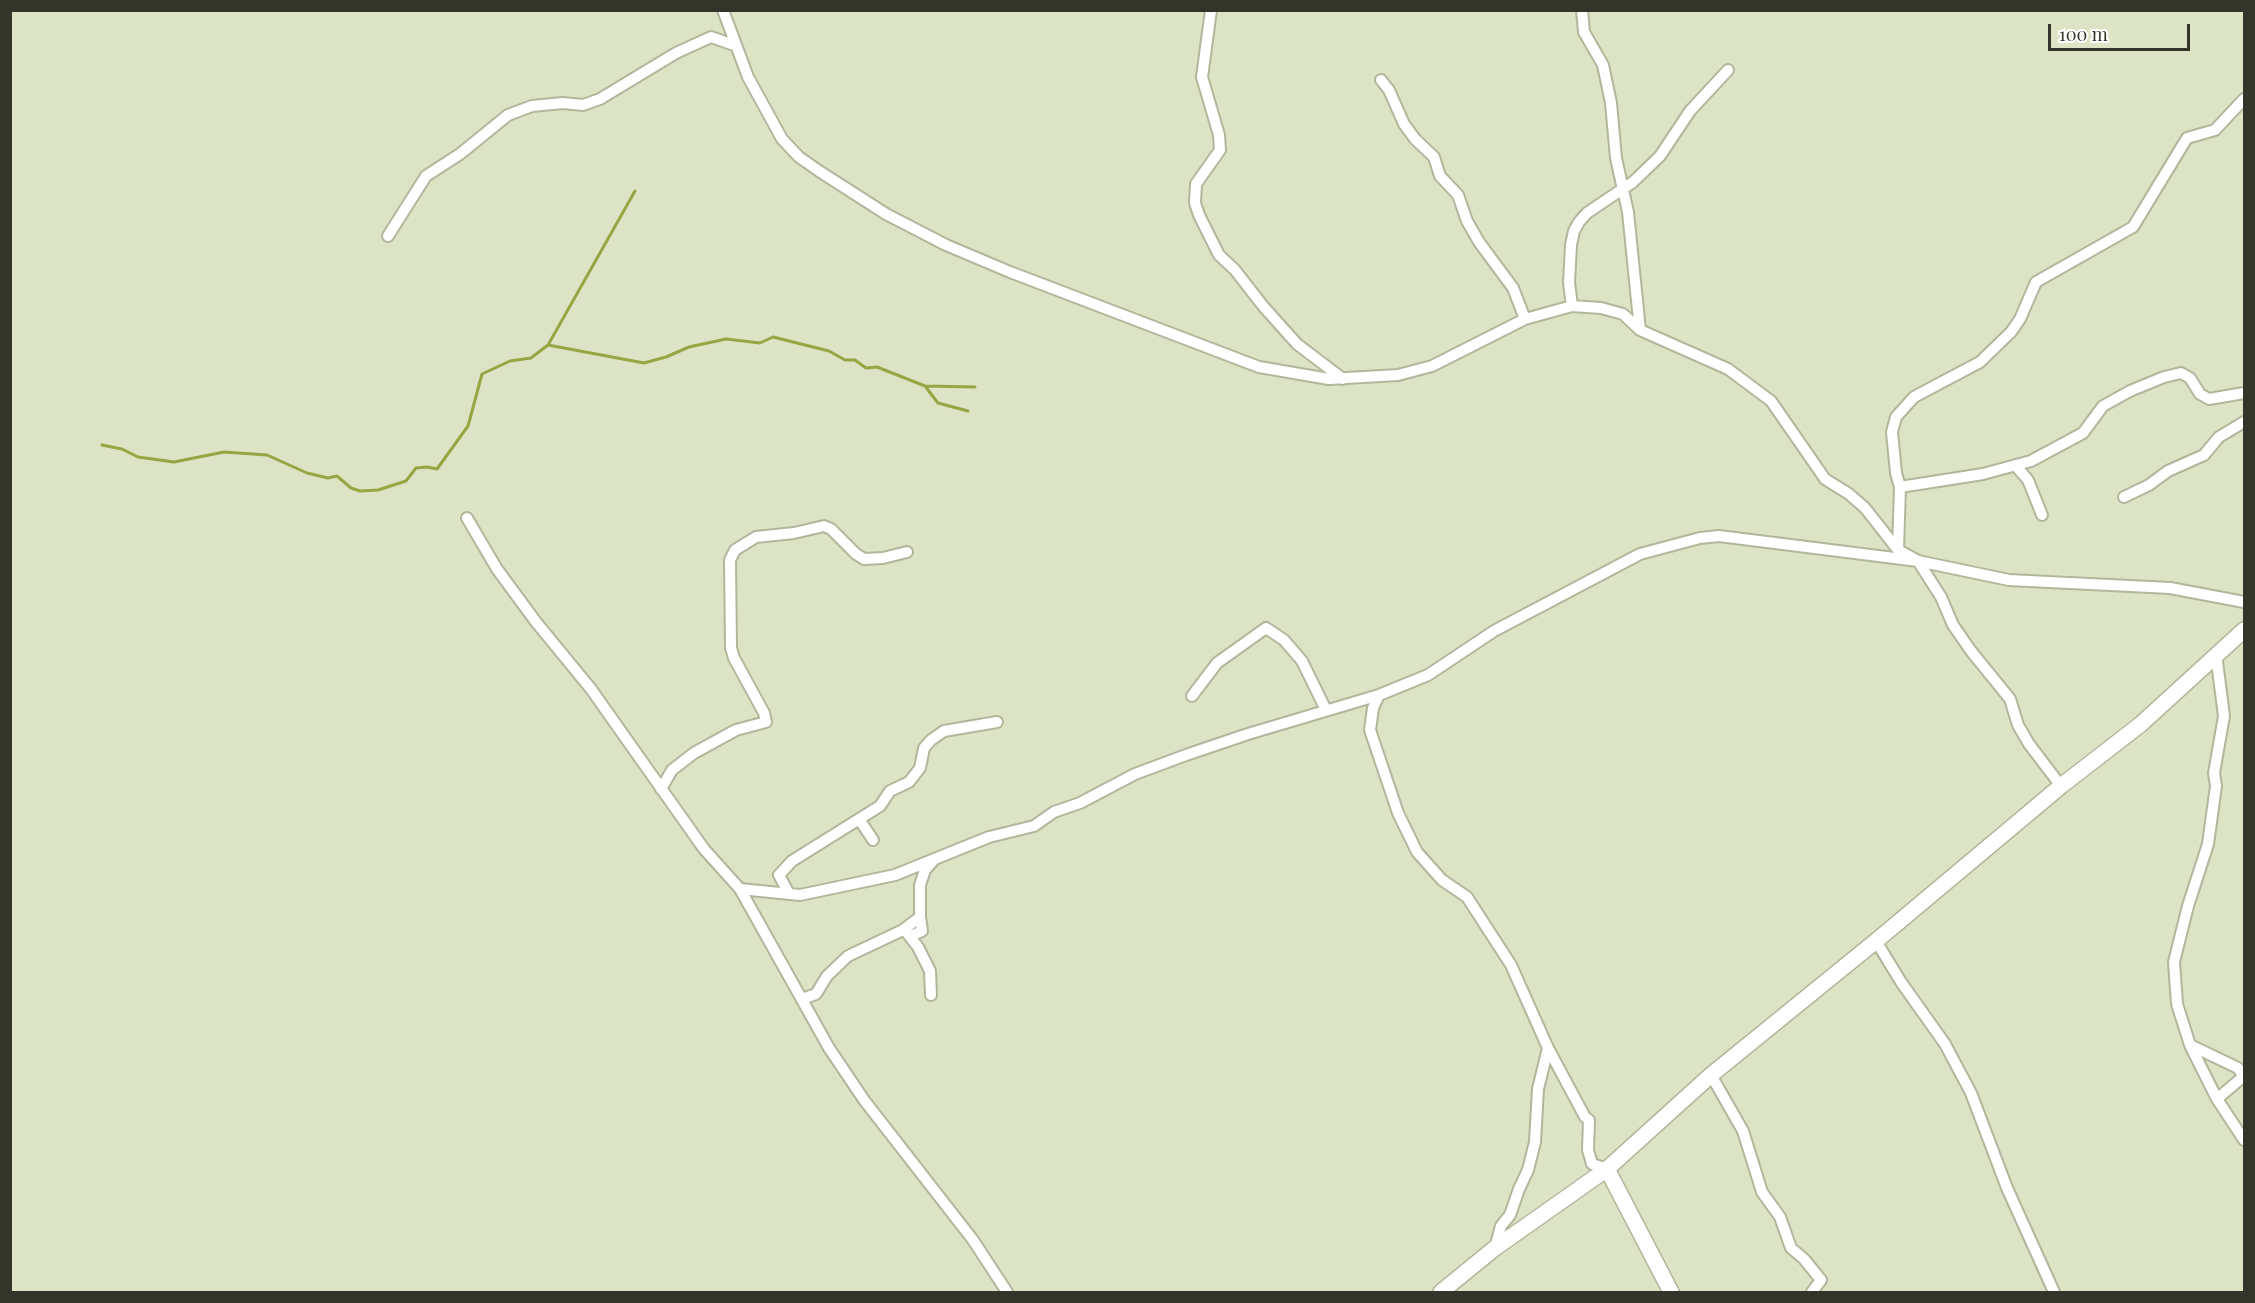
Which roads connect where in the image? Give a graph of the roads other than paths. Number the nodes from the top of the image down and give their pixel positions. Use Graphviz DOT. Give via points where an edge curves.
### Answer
graph roads {
  1 [pos="723,10"];
  2 [pos="1211,10"];
  3 [pos="1582,10"];
  4 [pos="734,45"];
  5 [pos="1728,70"];
  6 [pos="1381,80"];
  7 [pos="2244,99"];
  8 [pos="1623,189"];
  9 [pos="388,236"];
  10 [pos="1572,306"];
  11 [pos="1525,320"];
  12 [pos="1640,330"];
  13 [pos="1343,379"];
  14 [pos="2244,393"];
  15 [pos="2244,422"];
  16 [pos="2015,465"];
  17 [pos="1900,487"];
  18 [pos="2124,497"];
  19 [pos="2042,515"];
  20 [pos="467,518"];
  21 [pos="1898,550"];
  22 [pos="907,552"];
  23 [pos="1918,561"];
  24 [pos="2244,602"];
  25 [pos="2244,630"];
  26 [pos="2216,654"];
  27 [pos="1379,695"];
  28 [pos="1192,696"];
  29 [pos="1326,710"];
  30 [pos="997,722"];
  31 [pos="2061,786"];
  32 [pos="661,789"];
  33 [pos="859,819"];
  34 [pos="873,840"];
  35 [pos="936,858"];
  36 [pos="779,875"];
  37 [pos="740,889"];
  38 [pos="764,892"];
  39 [pos="788,892"];
  40 [pos="907,933"];
  41 [pos="1876,941"];
  42 [pos="816,994"];
  43 [pos="931,995"];
  44 [pos="802,999"];
  45 [pos="808,1009"];
  46 [pos="2190,1045"];
  47 [pos="1548,1047"];
  48 [pos="1711,1075"];
  49 [pos="2244,1077"];
  50 [pos="2217,1099"];
  51 [pos="2244,1140"];
  52 [pos="1607,1169"];
  53 [pos="1495,1248"];
  54 [pos="1007,1293"];
  55 [pos="1441,1293"];
  56 [pos="1671,1293"];
  57 [pos="1812,1293"];
  58 [pos="2054,1293"];
  1 -- 4 [label="street"];
  2 -- 13 [label="street" via="1203,77 1220,135 1220,150 1196,184 1199,216 1219,255 1263,306 1298,344"];
  3 -- 8 [label="street" via="1584,32 1607,81"];
  4 -- 9 [label="street" via="711,37 676,53 600,99 582,105 532,106 508,115 426,176"];
  4 -- 13 [label="street" via="782,139 799,157 886,214 1010,272 1259,366"];
  5 -- 8 [label="street" via="1690,111 1660,156"];
  6 -- 11 [label="street" via="1404,124 1434,157 1440,176 1458,195 1479,243 1513,288"];
  7 -- 17 [label="street" via="2215,130 2187,138 2133,227 2036,282 2012,332 1980,362 1905,406 1896,417 1892,432"];
  8 -- 10 [label="street" via="1587,213 1574,231 1569,283"];
  8 -- 12 [label="street" via="1629,212"];
  10 -- 11 [label="street"];
  10 -- 12 [label="street" via="1623,314"];
  11 -- 13 [label="street" via="1432,366 1398,375"];
  12 -- 21 [label="street" via="1728,369 1771,401 1825,479 1865,508"];
  14 -- 16 [label="street" via="2209,399 2181,373 2164,377 2103,406 2083,433 2031,461"];
  15 -- 18 [label="street" via="2219,437 2204,455"];
  16 -- 17 [label="street"];
  16 -- 19 [label="street" via="2028,480"];
  17 -- 21 [label="street"];
  20 -- 32 [label="street" via="497,569 591,689"];
  21 -- 23 [label="street"];
  22 -- 32 [label="street" via="864,559 824,526 756,537 735,550 730,560 731,648 766,722 736,730 694,753 672,770"];
  23 -- 24 [label="street" via="2009,580 2170,588"];
  23 -- 27 [label="street" via="1719,536 1682,542 1640,554 1494,631 1428,675"];
  23 -- 31 [label="street" via="1953,625 2010,699 2029,744"];
  25 -- 26 [label="street"];
  26 -- 31 [label="street" via="2141,724"];
  26 -- 46 [label="street" via="2224,716 2214,773 2216,786 2208,844 2174,962 2177,1004"];
  27 -- 29 [label="street"];
  27 -- 47 [label="street" via="1370,730 1403,823 1417,852 1434,873 1470,900 1511,965"];
  28 -- 29 [label="street" via="1217,663 1266,628 1284,640 1302,661"];
  29 -- 35 [label="street" via="1186,754 1135,774 1034,825"];
  30 -- 33 [label="street" via="944,731 931,740 924,748 914,777 890,791 880,806"];
  31 -- 41 [label="street"];
  32 -- 37 [label="street" via="704,849"];
  33 -- 34 [label="street"];
  33 -- 36 [label="street" via="800,855"];
  35 -- 39 [label="street" via="895,875 800,895"];
  35 -- 40 [label="street" via="921,880 918,900 922,931"];
  36 -- 38 [label="street"];
  36 -- 39 [label="street"];
  37 -- 38 [label="street"];
  37 -- 44 [label="street"];
  38 -- 39 [label="street"];
  40 -- 42 [label="street" via="848,956 827,976"];
  40 -- 43 [label="street" via="930,971"];
  41 -- 48 [label="street"];
  41 -- 58 [label="street" via="1945,1044 1971,1094"];
  42 -- 44 [label="street"];
  42 -- 45 [label="street"];
  44 -- 45 [label="street"];
  45 -- 54 [label="street" via="864,1100 973,1240"];
  46 -- 49 [label="street" via="2238,1068"];
  46 -- 50 [label="street"];
  47 -- 52 [label="street" via="1589,1120 1587,1150 1592,1164"];
  47 -- 53 [label="street" via="1538,1089 1535,1142 1528,1170"];
  48 -- 52 [label="street"];
  48 -- 57 [label="street" via="1743,1131 1762,1192 1780,1217 1791,1248 1821,1280"];
  49 -- 50 [label="street"];
  50 -- 51 [label="street"];
  52 -- 53 [label="street"];
  52 -- 56 [label="street"];
  53 -- 55 [label="street"];
}
